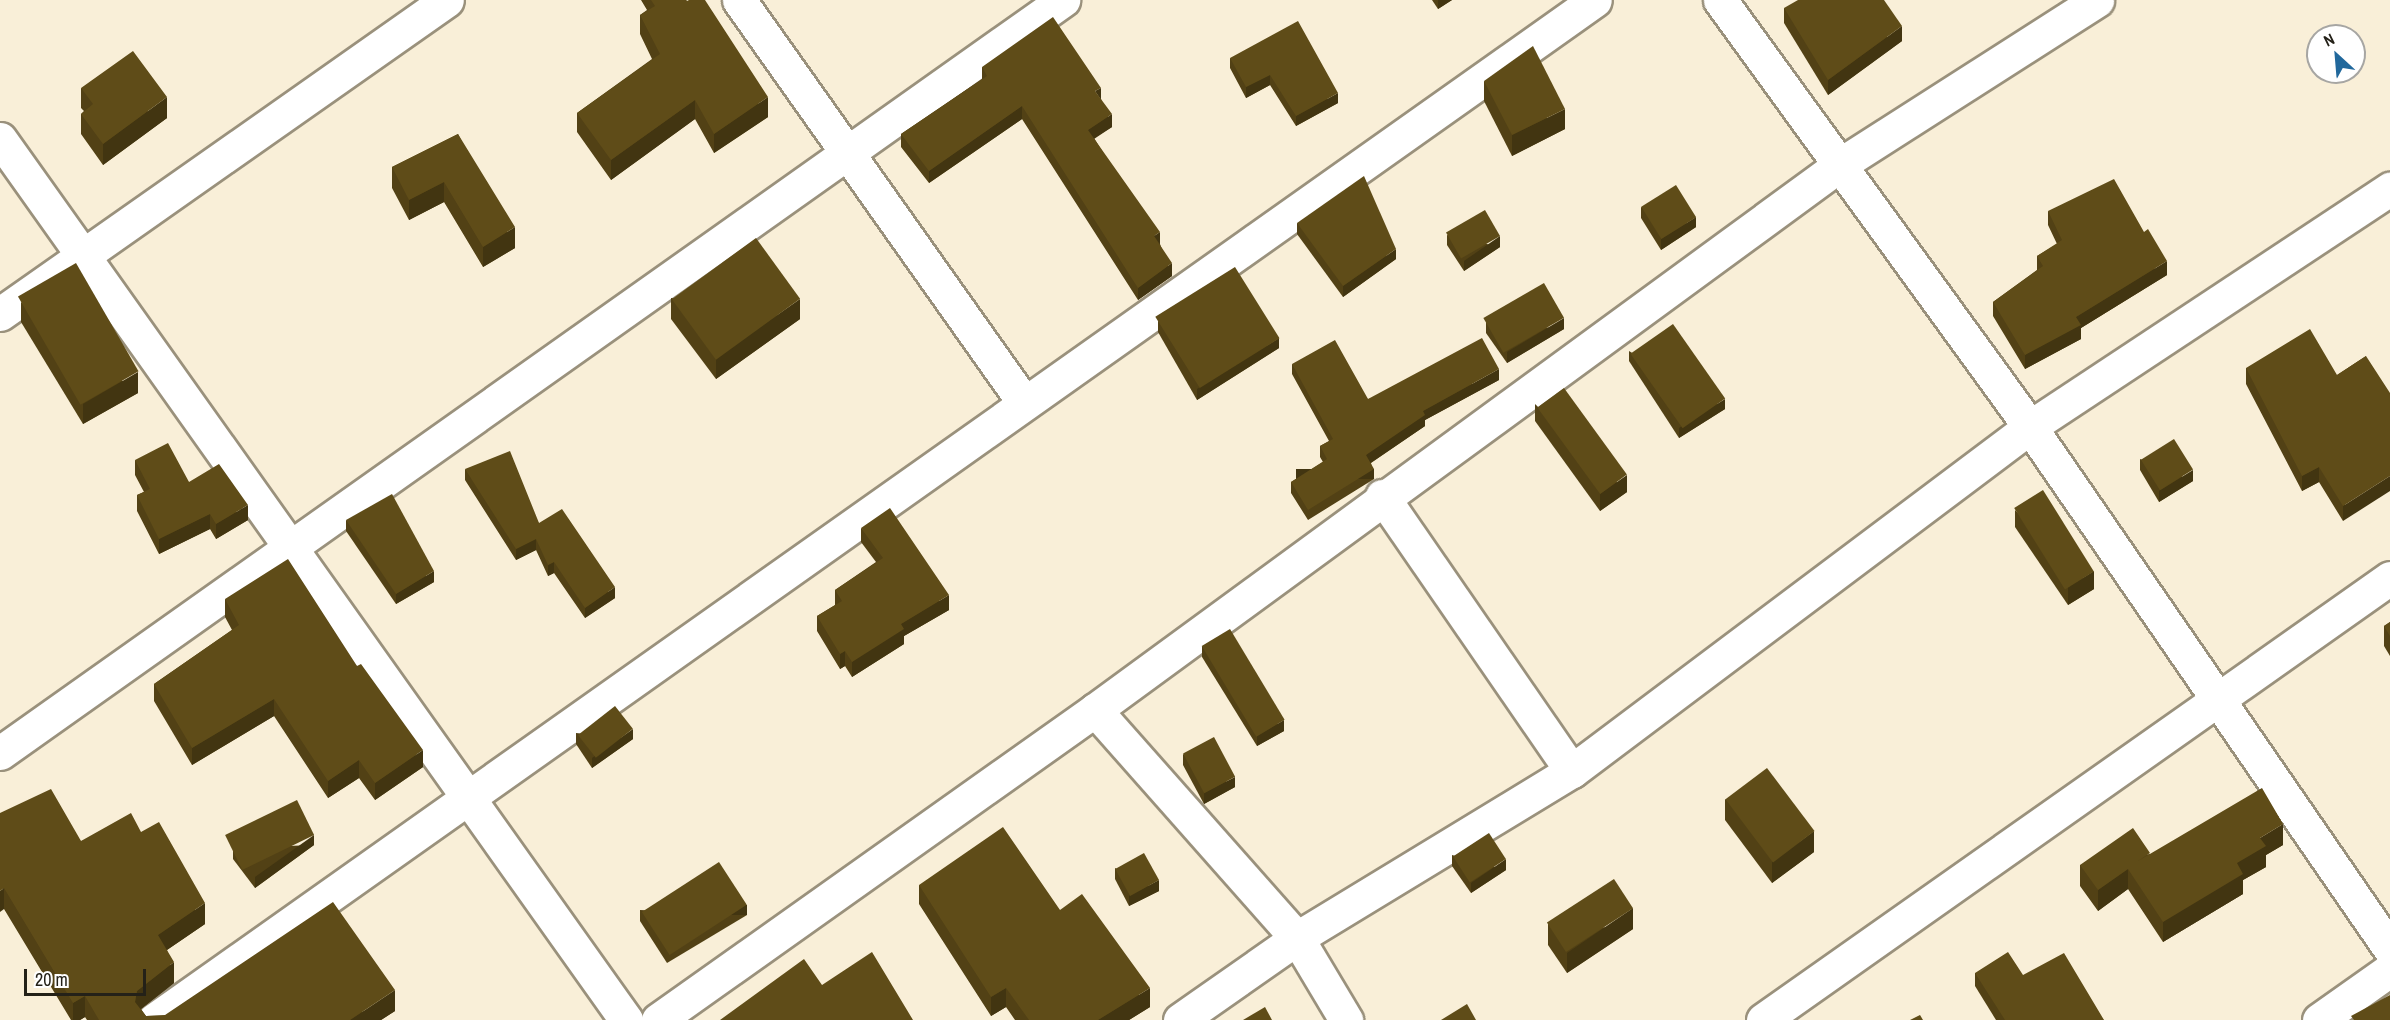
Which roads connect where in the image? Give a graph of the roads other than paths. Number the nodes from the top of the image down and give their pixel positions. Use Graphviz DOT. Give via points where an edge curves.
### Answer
graph roads {
  1 [pos="447,0"];
  2 [pos="739,0"];
  3 [pos="1063,0"];
  4 [pos="1595,0"];
  5 [pos="1720,0"];
  6 [pos="2097,0"];
  7 [pos="0,139"];
  8 [pos="847,153"];
  9 [pos="1841,164"];
  10 [pos="2390,189"];
  11 [pos="83,256"];
  12 [pos="0,314"];
  13 [pos="1024,404"];
  14 [pos="2030,427"];
  15 [pos="1382,496"];
  16 [pos="290,548"];
  17 [pos="2390,578"];
  18 [pos="2214,702"];
  19 [pos="1095,710"];
  20 [pos="0,753"];
  21 [pos="1572,771"];
  22 [pos="467,798"];
  23 [pos="1297,938"];
  24 [pos="2390,949"];
  25 [pos="2390,970"];
  26 [pos="154,1020"];
  27 [pos="626,1020"];
  28 [pos="658,1020"];
  29 [pos="1180,1020"];
  30 [pos="1346,1020"];
  31 [pos="1763,1020"];
  32 [pos="2319,1020"];
  1 -- 11 [label="street"];
  2 -- 8 [label="street"];
  3 -- 8 [label="street"];
  4 -- 13 [label="street"];
  5 -- 9 [label="street"];
  6 -- 9 [label="street"];
  7 -- 11 [label="street"];
  8 -- 13 [label="street"];
  8 -- 16 [label="street"];
  9 -- 14 [label="street"];
  9 -- 15 [label="street"];
  10 -- 14 [label="street"];
  11 -- 12 [label="street"];
  11 -- 16 [label="street"];
  13 -- 22 [label="street"];
  14 -- 18 [label="street"];
  14 -- 21 [label="street"];
  15 -- 19 [label="street"];
  15 -- 21 [label="street"];
  16 -- 20 [label="street"];
  16 -- 22 [label="street"];
  17 -- 18 [label="street"];
  18 -- 24 [label="street"];
  18 -- 31 [label="street"];
  19 -- 23 [label="street"];
  19 -- 28 [label="street"];
  21 -- 23 [label="street"];
  22 -- 26 [label="street"];
  22 -- 27 [label="street"];
  23 -- 29 [label="street"];
  23 -- 30 [label="street"];
  25 -- 32 [label="street"];
}
